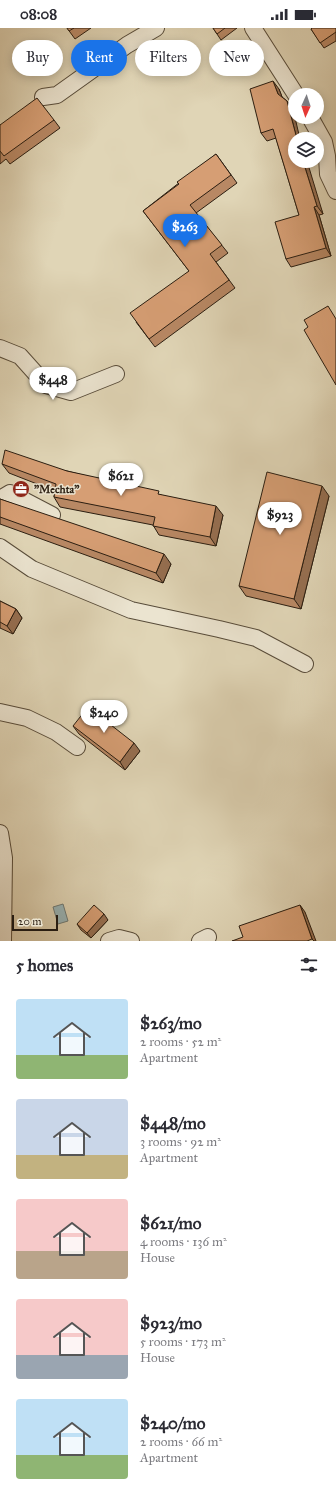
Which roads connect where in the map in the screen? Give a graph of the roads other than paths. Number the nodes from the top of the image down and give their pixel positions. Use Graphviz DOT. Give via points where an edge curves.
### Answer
graph roads {
  1 [pos="156,28"];
  2 [pos="253,28"];
  3 [pos="292,88"];
  4 [pos="43,97"];
  5 [pos="314,124"];
  6 [pos="336,191"];
  7 [pos="0,348"];
  8 [pos="116,374"];
  9 [pos="3,491"];
  10 [pos="52,515"];
  11 [pos="0,547"];
  12 [pos="305,664"];
  13 [pos="0,712"];
  14 [pos="77,747"];
  15 [pos="0,833"];
  16 [pos="3,941"];
  17 [pos="109,941"];
  18 [pos="131,941"];
  1 -- 4 [label="street" via="127,45 57,95"];
  2 -- 3 [label="street"];
  5 -- 6 [label="street" via="324,142 328,174"];
  7 -- 8 [label="street" via="20,356 46,385 71,392"];
  9 -- 10 [label="street"];
  11 -- 12 [label="street" via="32,569 132,610 256,638"];
  13 -- 14 [label="street" via="27,718 56,732"];
  15 -- 16 [label="street" via="4,858"];
  17 -- 18 [label="street" via="119,938"];
}
